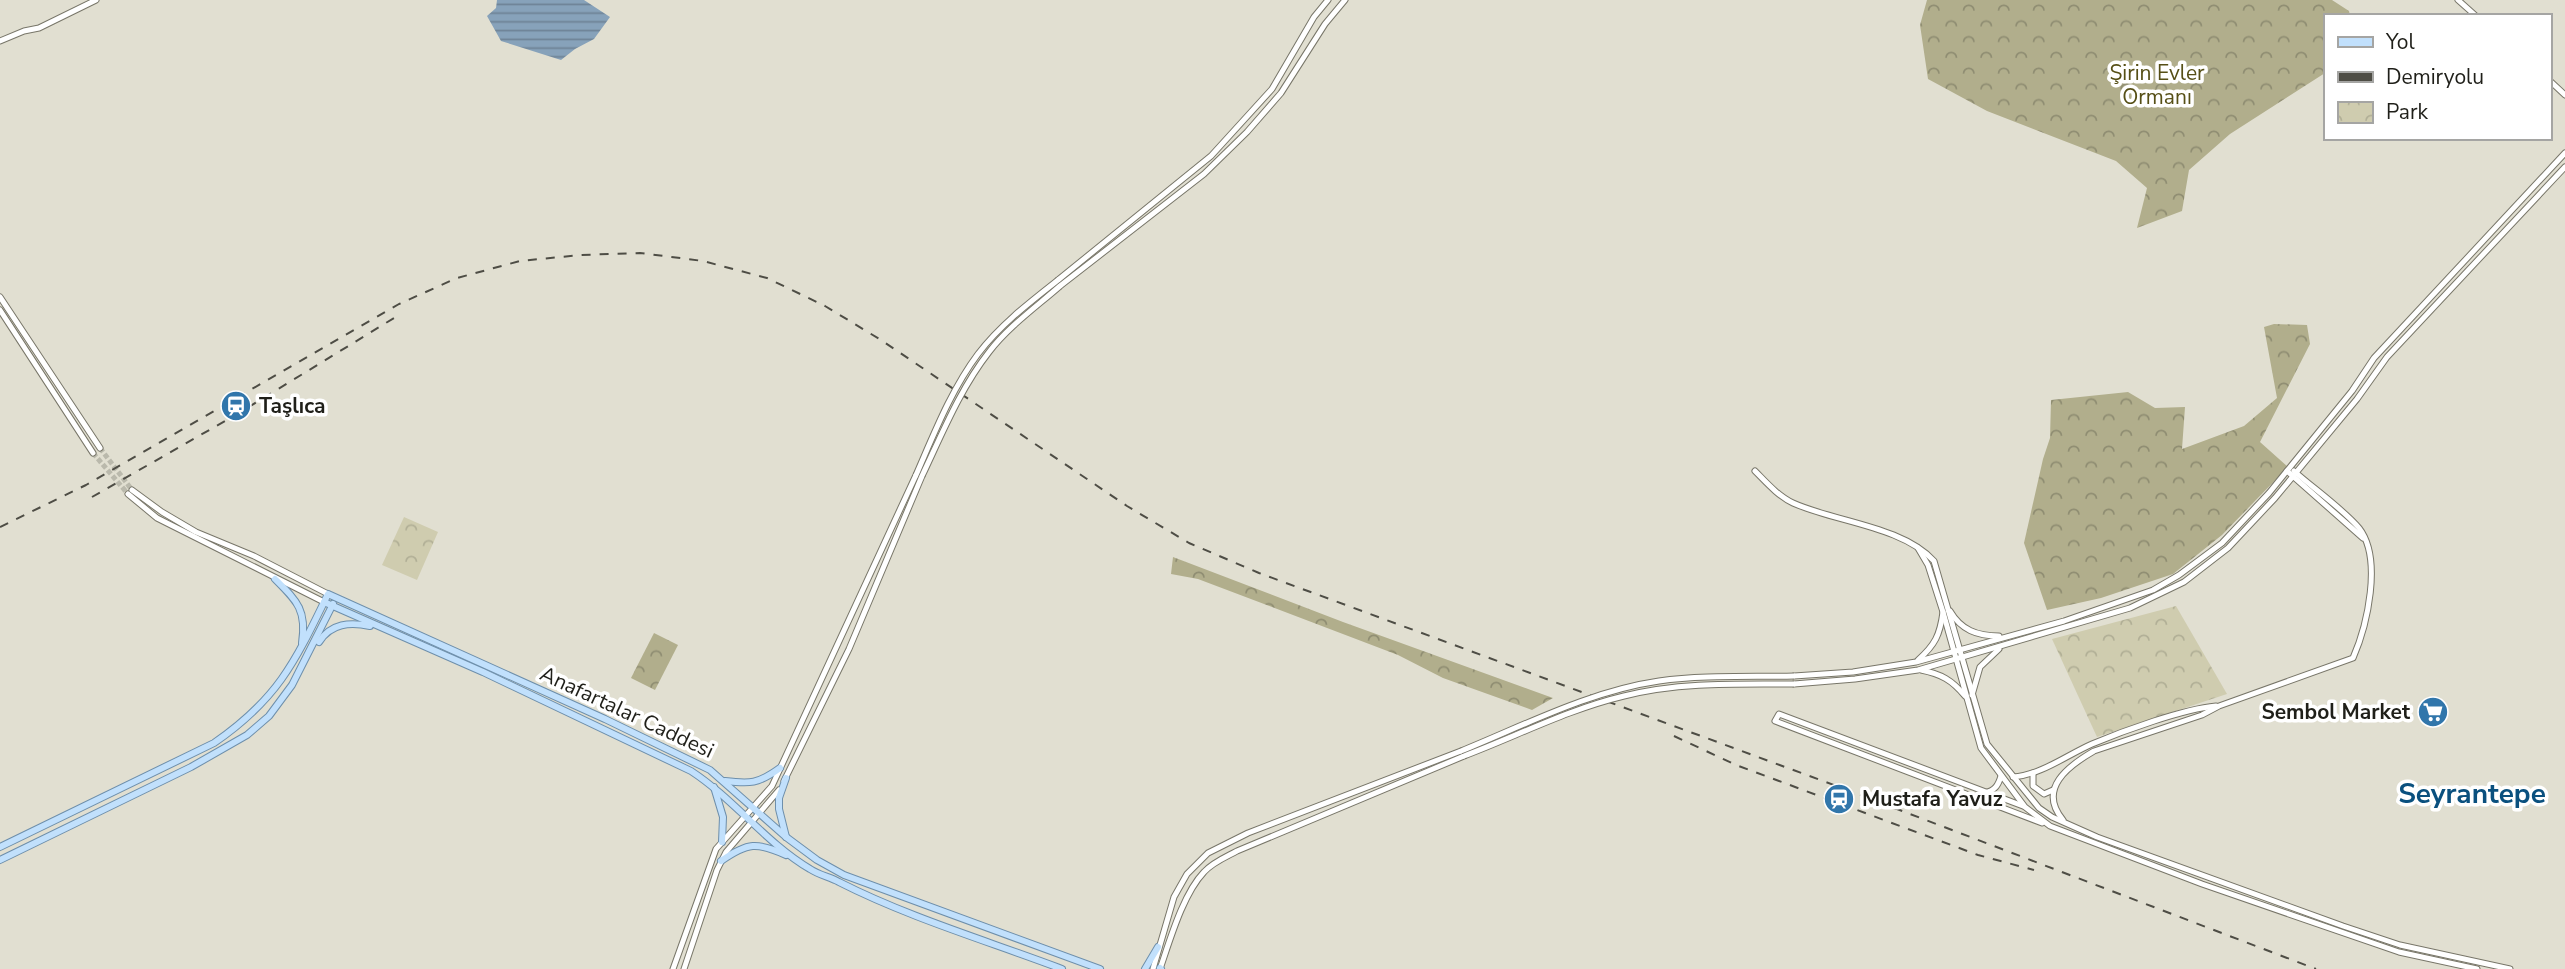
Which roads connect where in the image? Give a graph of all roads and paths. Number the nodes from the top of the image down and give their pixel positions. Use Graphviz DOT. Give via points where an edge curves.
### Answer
graph roads {
  1 [pos="96,0"];
  2 [pos="1328,0"];
  3 [pos="1345,0"];
  4 [pos="2458,0"];
  5 [pos="2474,14"];
  6 [pos="0,41"];
  7 [pos="2551,82"];
  8 [pos="2565,95"];
  9 [pos="2565,153"];
  10 [pos="2565,167"];
  11 [pos="1059,283"];
  12 [pos="0,297"];
  13 [pos="0,310"];
  14 [pos="100,448"];
  15 [pos="93,453"];
  16 [pos="2289,469"];
  17 [pos="1755,471"];
  18 [pos="919,475"];
  19 [pos="2295,475"];
  20 [pos="275,579"];
  21 [pos="328,594"];
  22 [pos="336,598"];
  23 [pos="324,602"];
  24 [pos="332,606"];
  25 [pos="1946,612"];
  26 [pos="384,628"];
  27 [pos="2009,636"];
  28 [pos="2001,647"];
  29 [pos="301,650"];
  30 [pos="1956,650"];
  31 [pos="309,655"];
  32 [pos="1959,659"];
  33 [pos="1916,662"];
  34 [pos="1918,670"];
  35 [pos="1794,680"];
  36 [pos="1969,696"];
  37 [pos="2219,706"];
  38 [pos="1462,754"];
  39 [pos="780,768"];
  40 [pos="2033,773"];
  41 [pos="2001,776"];
  42 [pos="786,778"];
  43 [pos="2013,778"];
  44 [pos="724,780"];
  45 [pos="713,785"];
  46 [pos="2053,790"];
  47 [pos="1985,793"];
  48 [pos="751,807"];
  49 [pos="2025,807"];
  50 [pos="760,814"];
  51 [pos="744,816"];
  52 [pos="2052,817"];
  53 [pos="752,822"];
  54 [pos="2065,823"];
  55 [pos="2050,826"];
  56 [pos="786,837"];
  57 [pos="722,842"];
  58 [pos="0,847"];
  59 [pos="792,858"];
  60 [pos="0,860"];
  61 [pos="721,861"];
  62 [pos="1158,947"];
  63 [pos="673,969"];
  64 [pos="684,969"];
  65 [pos="1062,969"];
  66 [pos="1100,969"];
  67 [pos="1145,969"];
  68 [pos="1158,969"];
  69 [pos="2477,969"];
  70 [pos="2511,969"];
  1 -- 6 [label="street" via="39,29"];
  2 -- 11 [label="street" via="1272,89 1211,156"];
  3 -- 11 [label="street" via="1281,93 1247,132 1204,174"];
  4 -- 5 [label="street"];
  7 -- 8 [label="street"];
  9 -- 16 [label="street" via="2381,350"];
  10 -- 19 [label="street" via="2387,357"];
  11 -- 18 [label="street, bridge" via="990,351 971,377"];
  12 -- 14 [label="street"];
  13 -- 15 [label="street"];
  16 -- 19 [label="street"];
  16 -- 27 [label="street" via="2222,542 2179,575 2128,601"];
  17 -- 25 [label="street" via="1791,502 1917,546"];
  18 -- 39 [label="street"];
  18 -- 42 [label="street" via="859,627"];
  19 -- 28 [label="street" via="2228,548 2184,582 2130,608"];
  19 -- 37 [label="street" via="2365,540 2370,604 2364,633 2353,658"];
  20 -- 21 [label="street, Anafartalar Caddesi" via="157,518 130,492 196,532"];
  20 -- 23 [label="street, Anafartalar Caddesi"];
  20 -- 29 [label="main road" via="302,611"];
  21 -- 22 [label="main road, Anafartalar Caddesi"];
  21 -- 23 [label="main road"];
  22 -- 24 [label="main road"];
  22 -- 44 [label="main road, Anafartalar Caddesi" via="605,719"];
  23 -- 24 [label="main road, Anafartalar Caddesi"];
  23 -- 29 [label="main road"];
  24 -- 26 [label="main road, Anafartalar Caddesi"];
  24 -- 31 [label="main road"];
  25 -- 27 [label="street" via="1971,631"];
  25 -- 30 [label="street"];
  25 -- 33 [label="street" via="1935,644"];
  26 -- 31 [label="main road" via="357,623 337,626 323,635"];
  26 -- 45 [label="main road, Anafartalar Caddesi" via="659,754"];
  27 -- 30 [label="street"];
  28 -- 32 [label="street"];
  28 -- 36 [label="street" via="1980,667"];
  29 -- 58 [label="main road" via="270,696 214,743"];
  30 -- 32 [label="street"];
  30 -- 33 [label="street"];
  31 -- 60 [label="main road" via="269,716 247,735"];
  32 -- 34 [label="street"];
  32 -- 36 [label="street"];
  33 -- 35 [label="street"];
  34 -- 35 [label="street" via="1855,679"];
  34 -- 36 [label="street" via="1949,679"];
  35 -- 38 [label="street, bridge" via="1626,695"];
  36 -- 41 [label="street" via="1981,748"];
  36 -- 43 [label="street" via="1987,744"];
  37 -- 40 [label="street" via="2126,732"];
  37 -- 46 [label="street" via="2094,751 2060,778"];
  38 -- 62 [label="street" via="1248,833 1208,853 1187,874 1174,897"];
  38 -- 68 [label="street" via="1214,863 1190,892"];
  39 -- 44 [label="main road" via="751,784"];
  39 -- 48 [label="street" via="772,786"];
  40 -- 43 [label="street"];
  40 -- 46 [label="street" via="2038,791"];
  41 -- 47 [label="street" via="1999,785"];
  41 -- 49 [label="street"];
  42 -- 50 [label="street"];
  42 -- 56 [label="main road" via="779,809"];
  43 -- 52 [label="street"];
  44 -- 48 [label="main road, Anafartalar Caddesi"];
  45 -- 51 [label="main road, Anafartalar Caddesi"];
  45 -- 57 [label="main road" via="723,817"];
  46 -- 54 [label="street" via="2052,803"];
  47 -- 49 [label="street"];
  47 -- 55 [label="street" via="1779,715 1775,721"];
  48 -- 50 [label="main road, Anafartalar Caddesi"];
  48 -- 51 [label="street"];
  49 -- 52 [label="street"];
  49 -- 55 [label="street"];
  50 -- 53 [label="street"];
  50 -- 56 [label="main road, Anafartalar Caddesi"];
  51 -- 53 [label="main road, Anafartalar Caddesi"];
  51 -- 57 [label="street"];
  52 -- 54 [label="street"];
  53 -- 59 [label="main road, Anafartalar Caddesi"];
  53 -- 61 [label="street"];
  54 -- 70 [label="street" via="2400,945"];
  55 -- 69 [label="street" via="2399,952"];
  56 -- 66 [label="main road, Anafartalar Caddesi" via="844,875"];
  57 -- 63 [label="street"];
  59 -- 61 [label="main road" via="766,846 750,845"];
  59 -- 65 [label="main road, Anafartalar Caddesi" via="873,899"];
  61 -- 64 [label="street"];
  62 -- 67 [label="main road"];
  62 -- 68 [label="street"];
}
